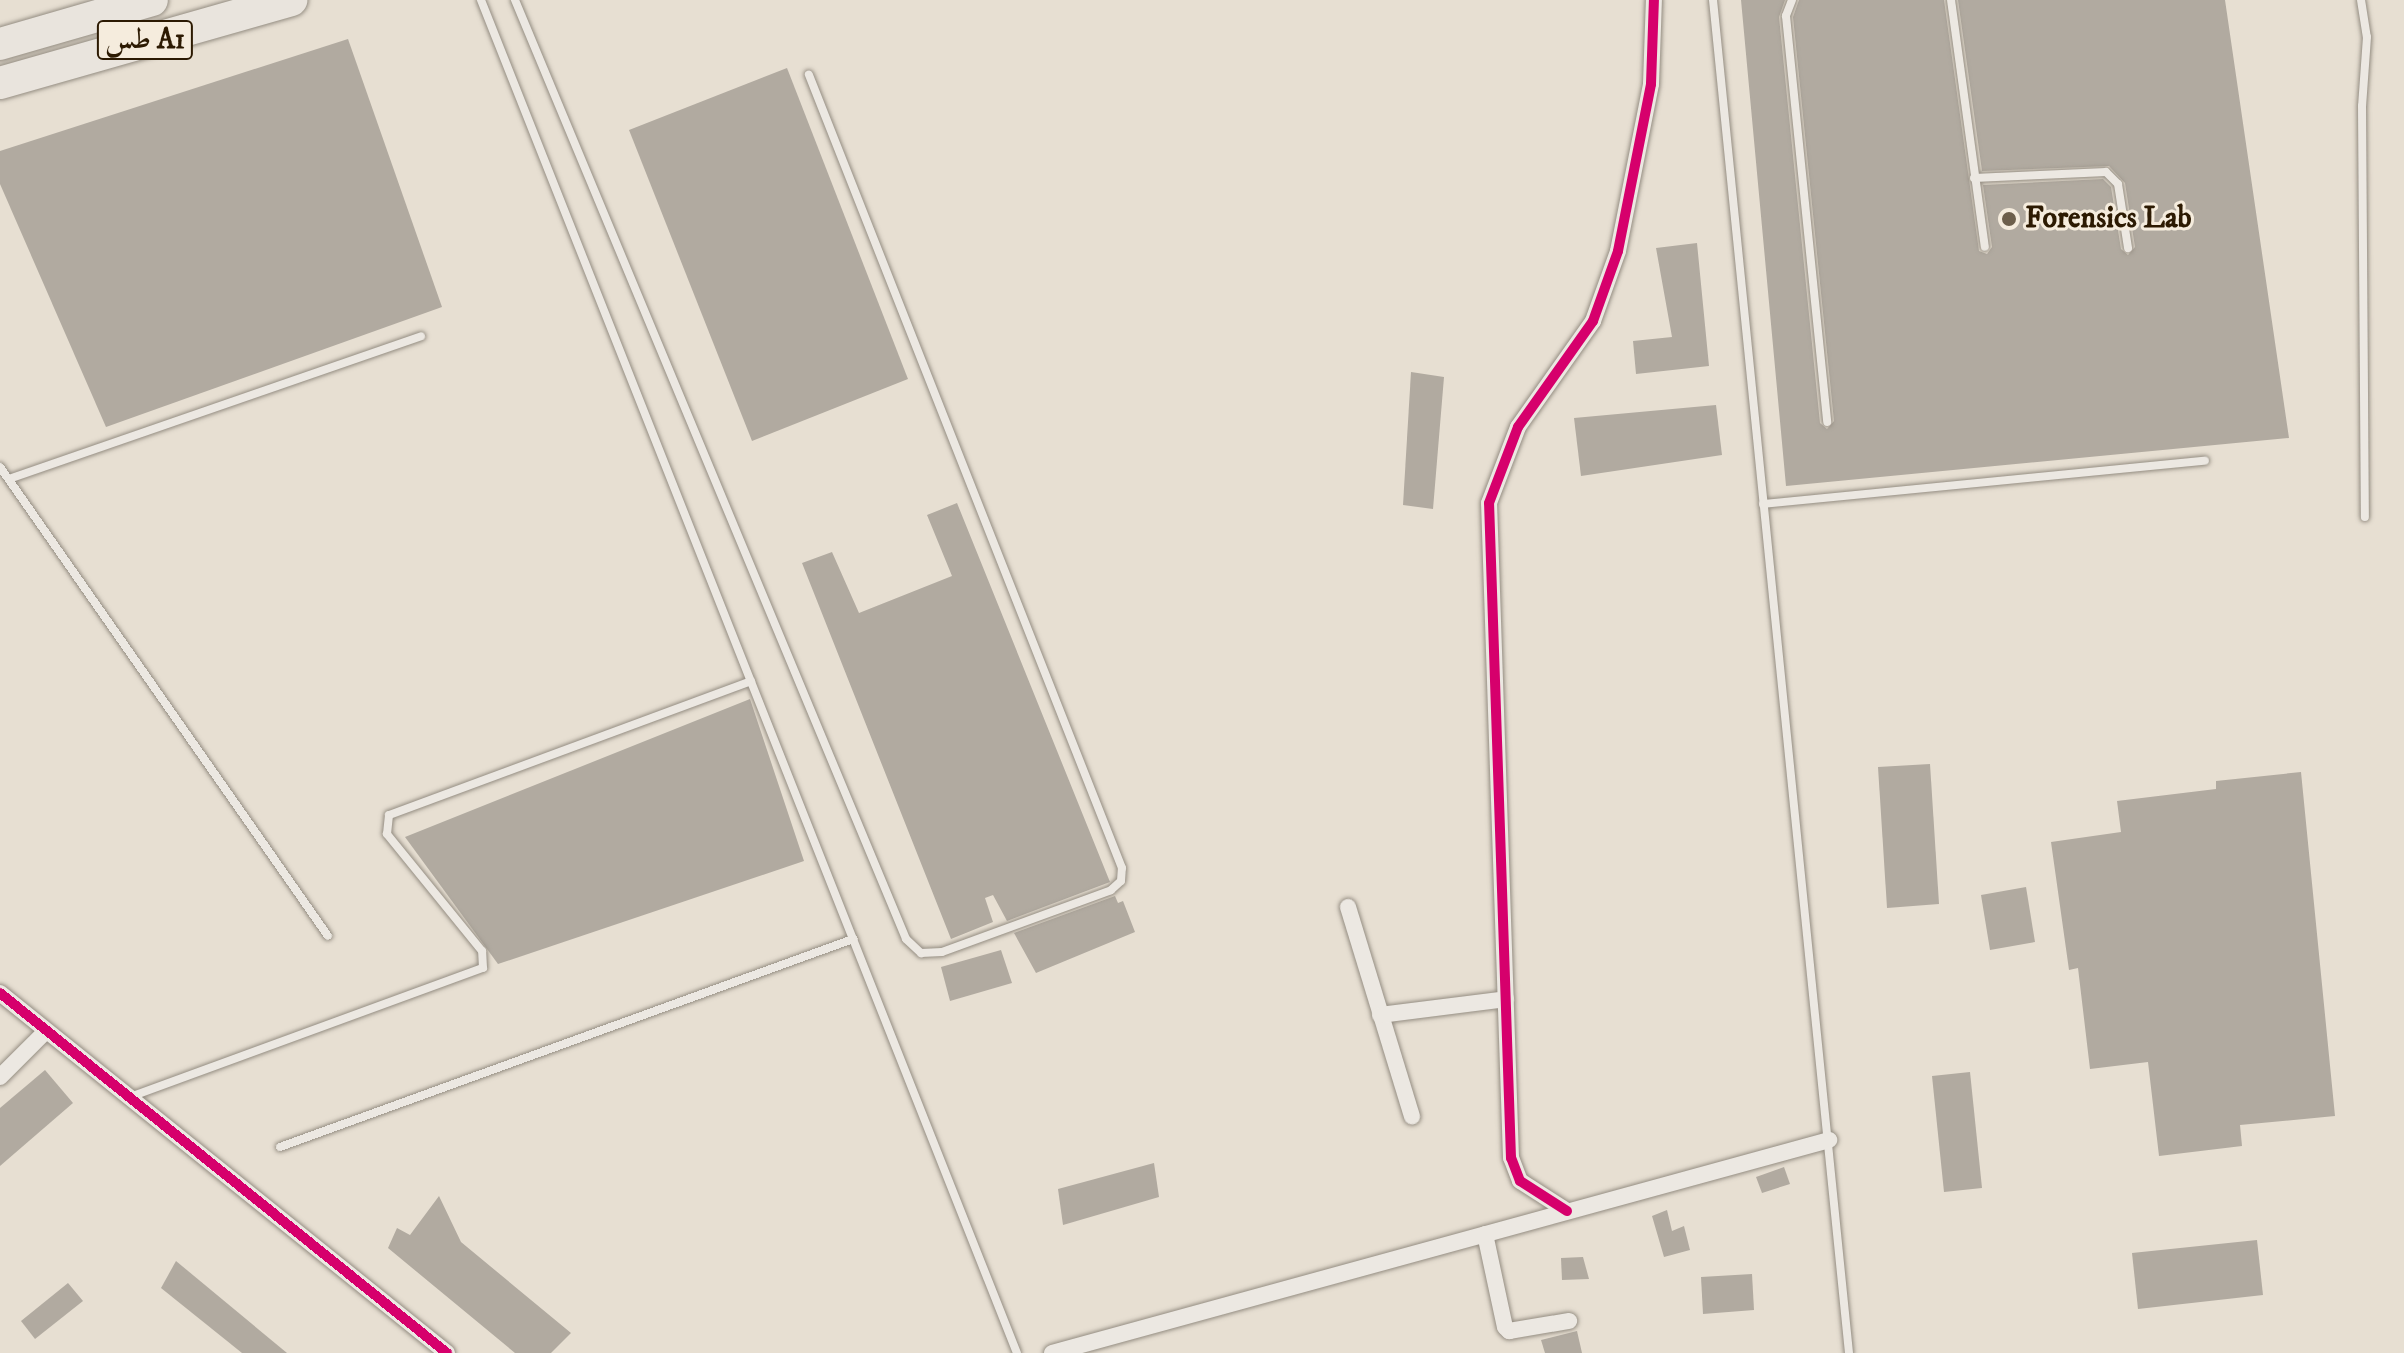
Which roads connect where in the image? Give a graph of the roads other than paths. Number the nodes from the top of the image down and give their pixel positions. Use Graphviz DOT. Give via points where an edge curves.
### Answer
graph roads {
  1 [pos="152,0"];
  2 [pos="291,0"];
  3 [pos="481,0"];
  4 [pos="515,0"];
  5 [pos="1654,0"];
  6 [pos="1713,0"];
  7 [pos="1792,0"];
  8 [pos="1951,0"];
  9 [pos="2361,0"];
  10 [pos="0,44"];
  11 [pos="809,75"];
  12 [pos="0,83"];
  13 [pos="1974,178"];
  14 [pos="1985,247"];
  15 [pos="2128,248"];
  16 [pos="421,336"];
  17 [pos="1827,422"];
  18 [pos="2205,461"];
  19 [pos="0,467"];
  20 [pos="9,479"];
  21 [pos="1763,504"];
  22 [pos="2365,517"];
  23 [pos="751,681"];
  24 [pos="1348,907"];
  25 [pos="328,936"];
  26 [pos="853,939"];
  27 [pos="0,993"];
  28 [pos="1506,999"];
  29 [pos="1380,1015"];
  30 [pos="46,1031"];
  31 [pos="0,1077"];
  32 [pos="129,1097"];
  33 [pos="1412,1116"];
  34 [pos="1829,1140"];
  35 [pos="280,1147"];
  36 [pos="1567,1211"];
  37 [pos="1485,1234"];
  38 [pos="1569,1321"];
  39 [pos="447,1353"];
  40 [pos="1017,1353"];
  41 [pos="1052,1353"];
  42 [pos="1849,1353"];
  1 -- 10 [label="highway, طس A1"];
  2 -- 12 [label="highway, طس A1"];
  3 -- 23 [label="lane"];
  4 -- 11 [label="lane" via="906,939 921,953 942,952 1111,890 1121,881 1122,868"];
  5 -- 28 [label="street" via="1651,84 1618,251 1593,321 1518,427 1489,503"];
  6 -- 21 [label="lane"];
  7 -- 17 [label="lane" via="1786,16"];
  8 -- 13 [label="lane"];
  9 -- 22 [label="lane" via="2367,37 2362,106"];
  13 -- 14 [label="lane"];
  13 -- 15 [label="lane" via="2106,172 2118,184"];
  16 -- 20 [label="lane"];
  18 -- 21 [label="lane"];
  19 -- 20 [label="lane"];
  20 -- 25 [label="lane"];
  21 -- 34 [label="lane"];
  23 -- 26 [label="lane"];
  23 -- 32 [label="lane" via="389,815 387,834 484,954 483,968"];
  24 -- 29 [label="street"];
  26 -- 35 [label="lane"];
  26 -- 40 [label="lane"];
  27 -- 30 [label="street"];
  28 -- 29 [label="street"];
  28 -- 36 [label="street" via="1514,1170 1520,1181"];
  29 -- 33 [label="street"];
  30 -- 31 [label="street"];
  30 -- 32 [label="street"];
  32 -- 39 [label="street"];
  34 -- 36 [label="street"];
  34 -- 42 [label="lane"];
  36 -- 37 [label="street"];
  37 -- 38 [label="street" via="1505,1327"];
  37 -- 41 [label="street"];
}
